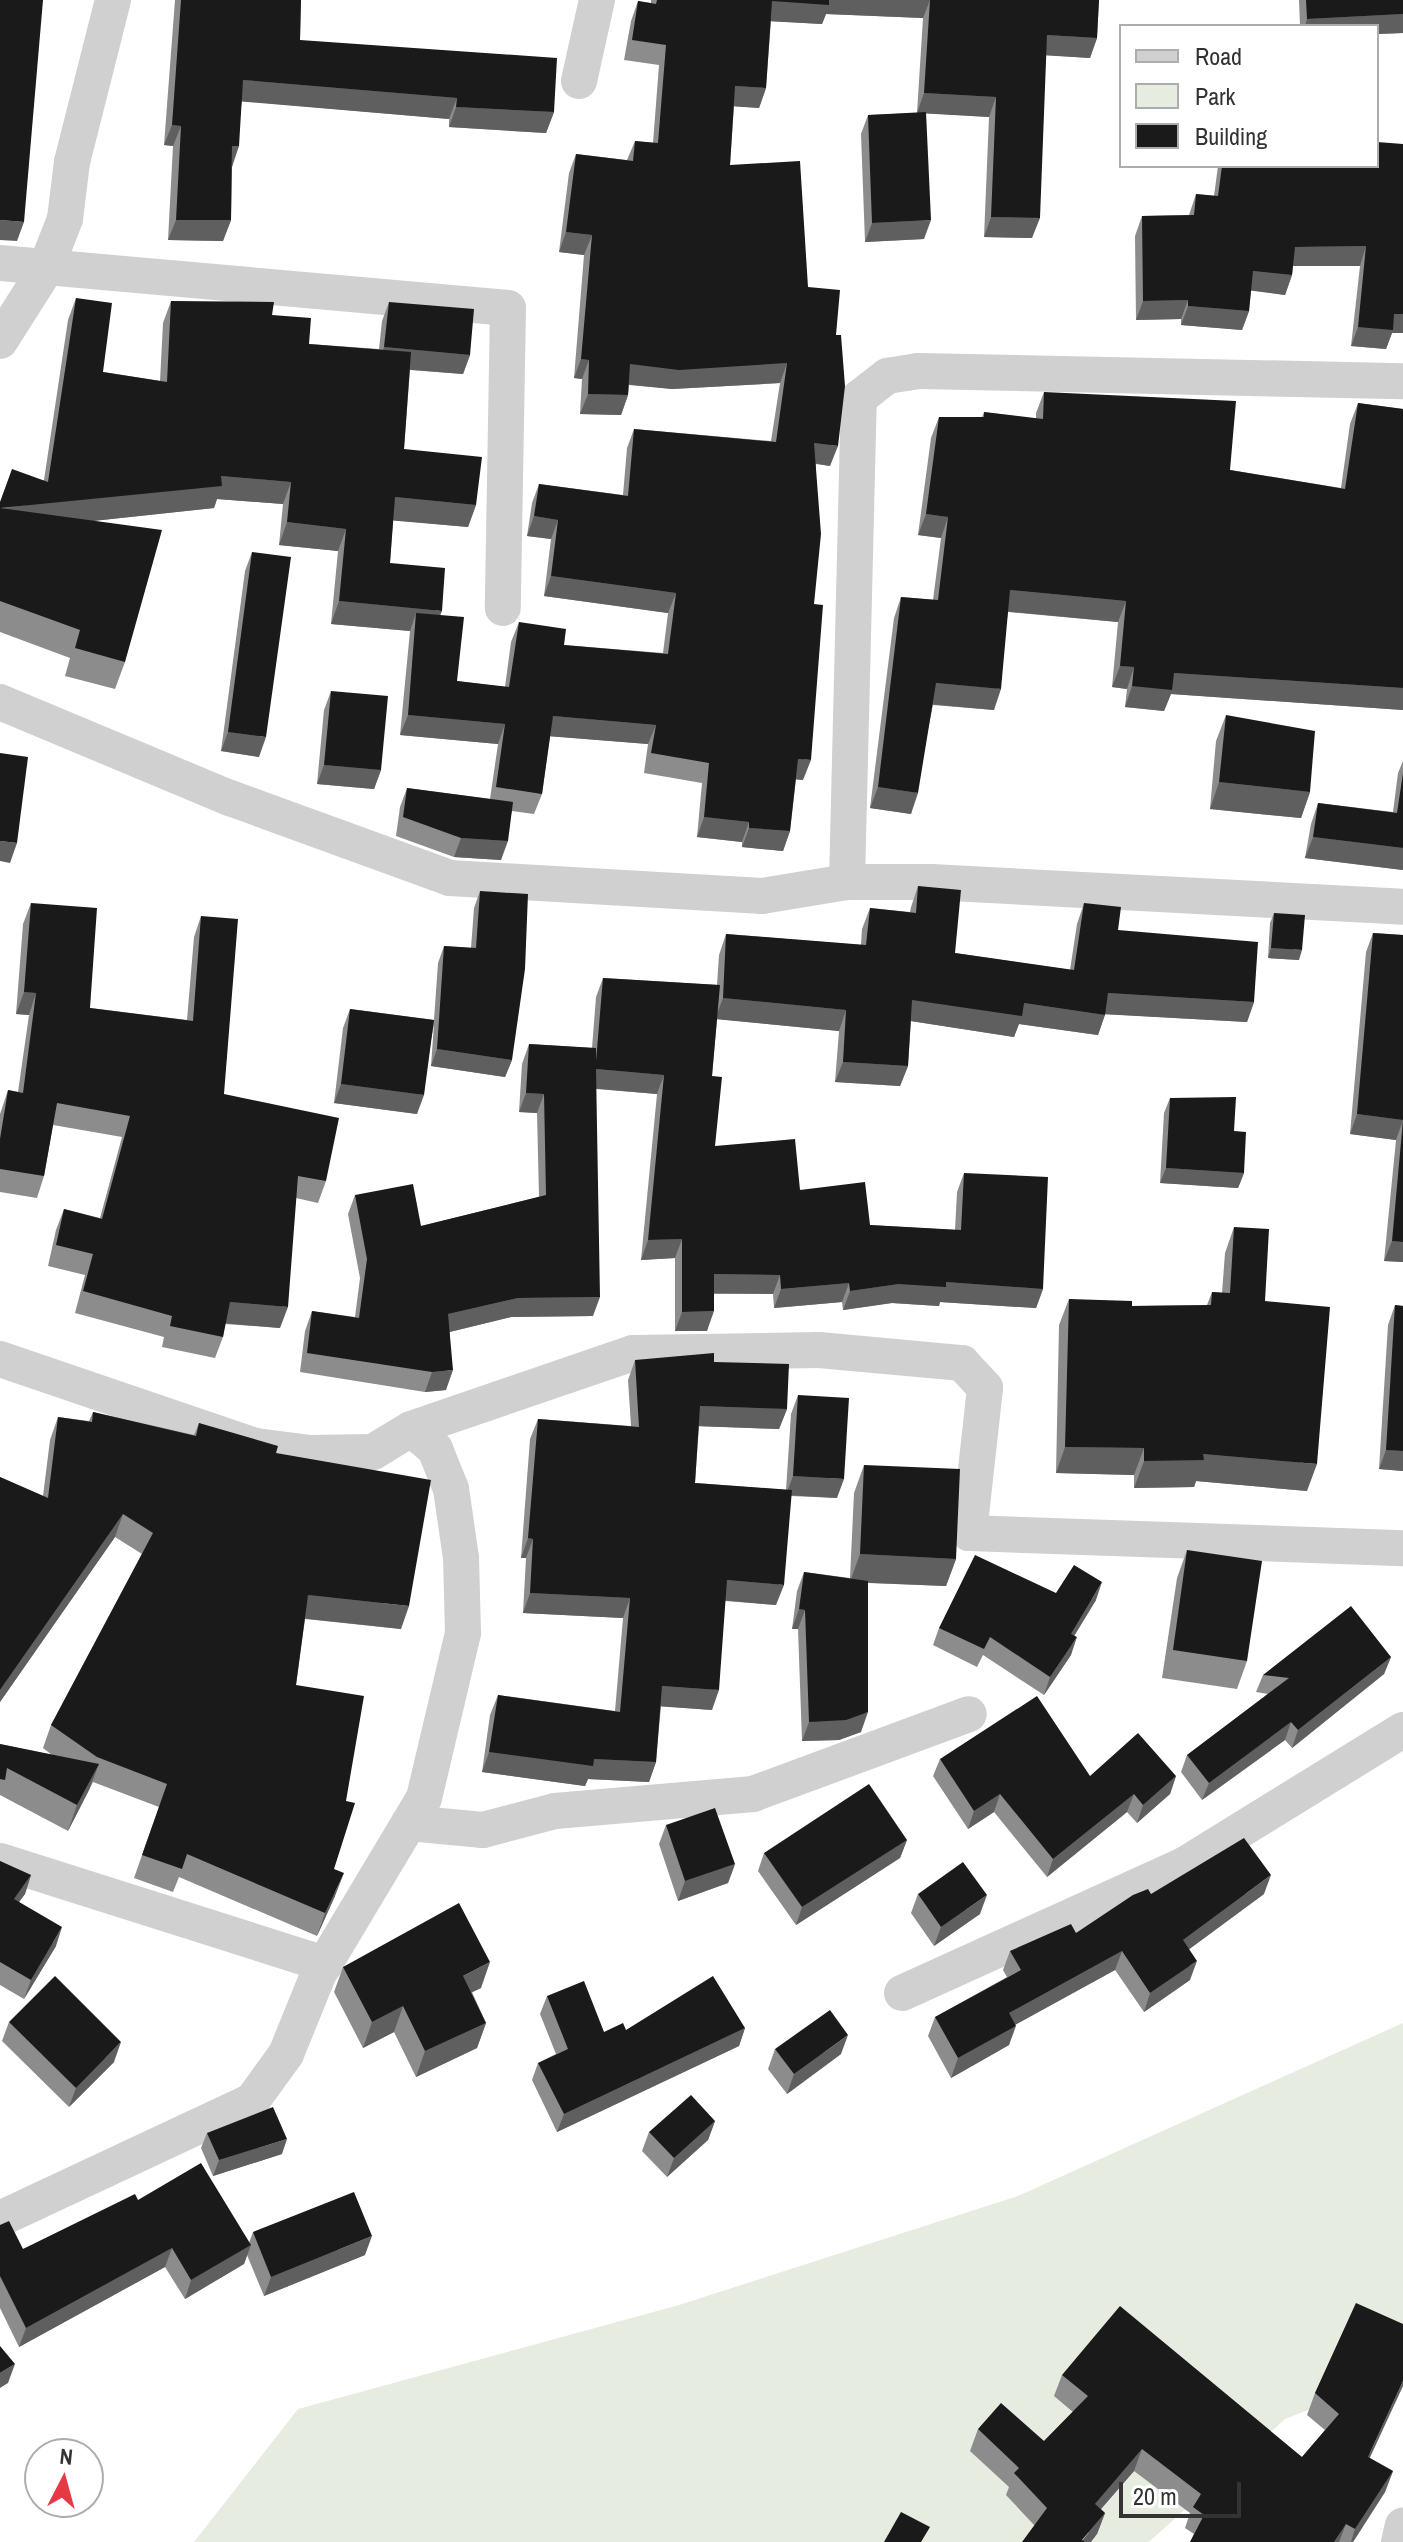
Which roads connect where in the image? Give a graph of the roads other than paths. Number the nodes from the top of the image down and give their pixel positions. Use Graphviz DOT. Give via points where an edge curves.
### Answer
graph roads {
  1 [pos="113,0"];
  2 [pos="597,0"];
  3 [pos="579,81"];
  4 [pos="0,263"];
  5 [pos="45,270"];
  6 [pos="0,341"];
  7 [pos="1403,381"];
  8 [pos="503,608"];
  9 [pos="0,702"];
  10 [pos="847,882"];
  11 [pos="1403,907"];
  12 [pos="0,1359"];
  13 [pos="411,1429"];
  14 [pos="1403,1548"];
  15 [pos="969,1714"];
  16 [pos="1403,1730"];
  17 [pos="409,1823"];
  18 [pos="0,1861"];
  19 [pos="325,1964"];
  20 [pos="902,1993"];
  21 [pos="0,2219"];
  22 [pos="1403,2525"];
  23 [pos="1399,2542"];
  1 -- 5 [label="street" via="72,162 65,219"];
  2 -- 3 [label="street"];
  4 -- 5 [label="street"];
  5 -- 6 [label="street"];
  5 -- 8 [label="street" via="508,308"];
  7 -- 10 [label="street" via="918,371 887,376 859,398"];
  9 -- 10 [label="street" via="230,798 450,878 762,896"];
  10 -- 11 [label="street"];
  12 -- 13 [label="street" via="256,1446 373,1452"];
  13 -- 14 [label="street" via="633,1353 819,1350 962,1363 985,1388 969,1533"];
  13 -- 17 [label="street" via="435,1449 451,1489 461,1558 463,1633 424,1798"];
  15 -- 17 [label="street" via="753,1794 555,1811 483,1830"];
  16 -- 20 [label="street" via="1184,1865"];
  17 -- 19 [label="street"];
  18 -- 19 [label="street"];
  19 -- 21 [label="street" via="286,2054 252,2101"];
  22 -- 23 [label="street"];
}
